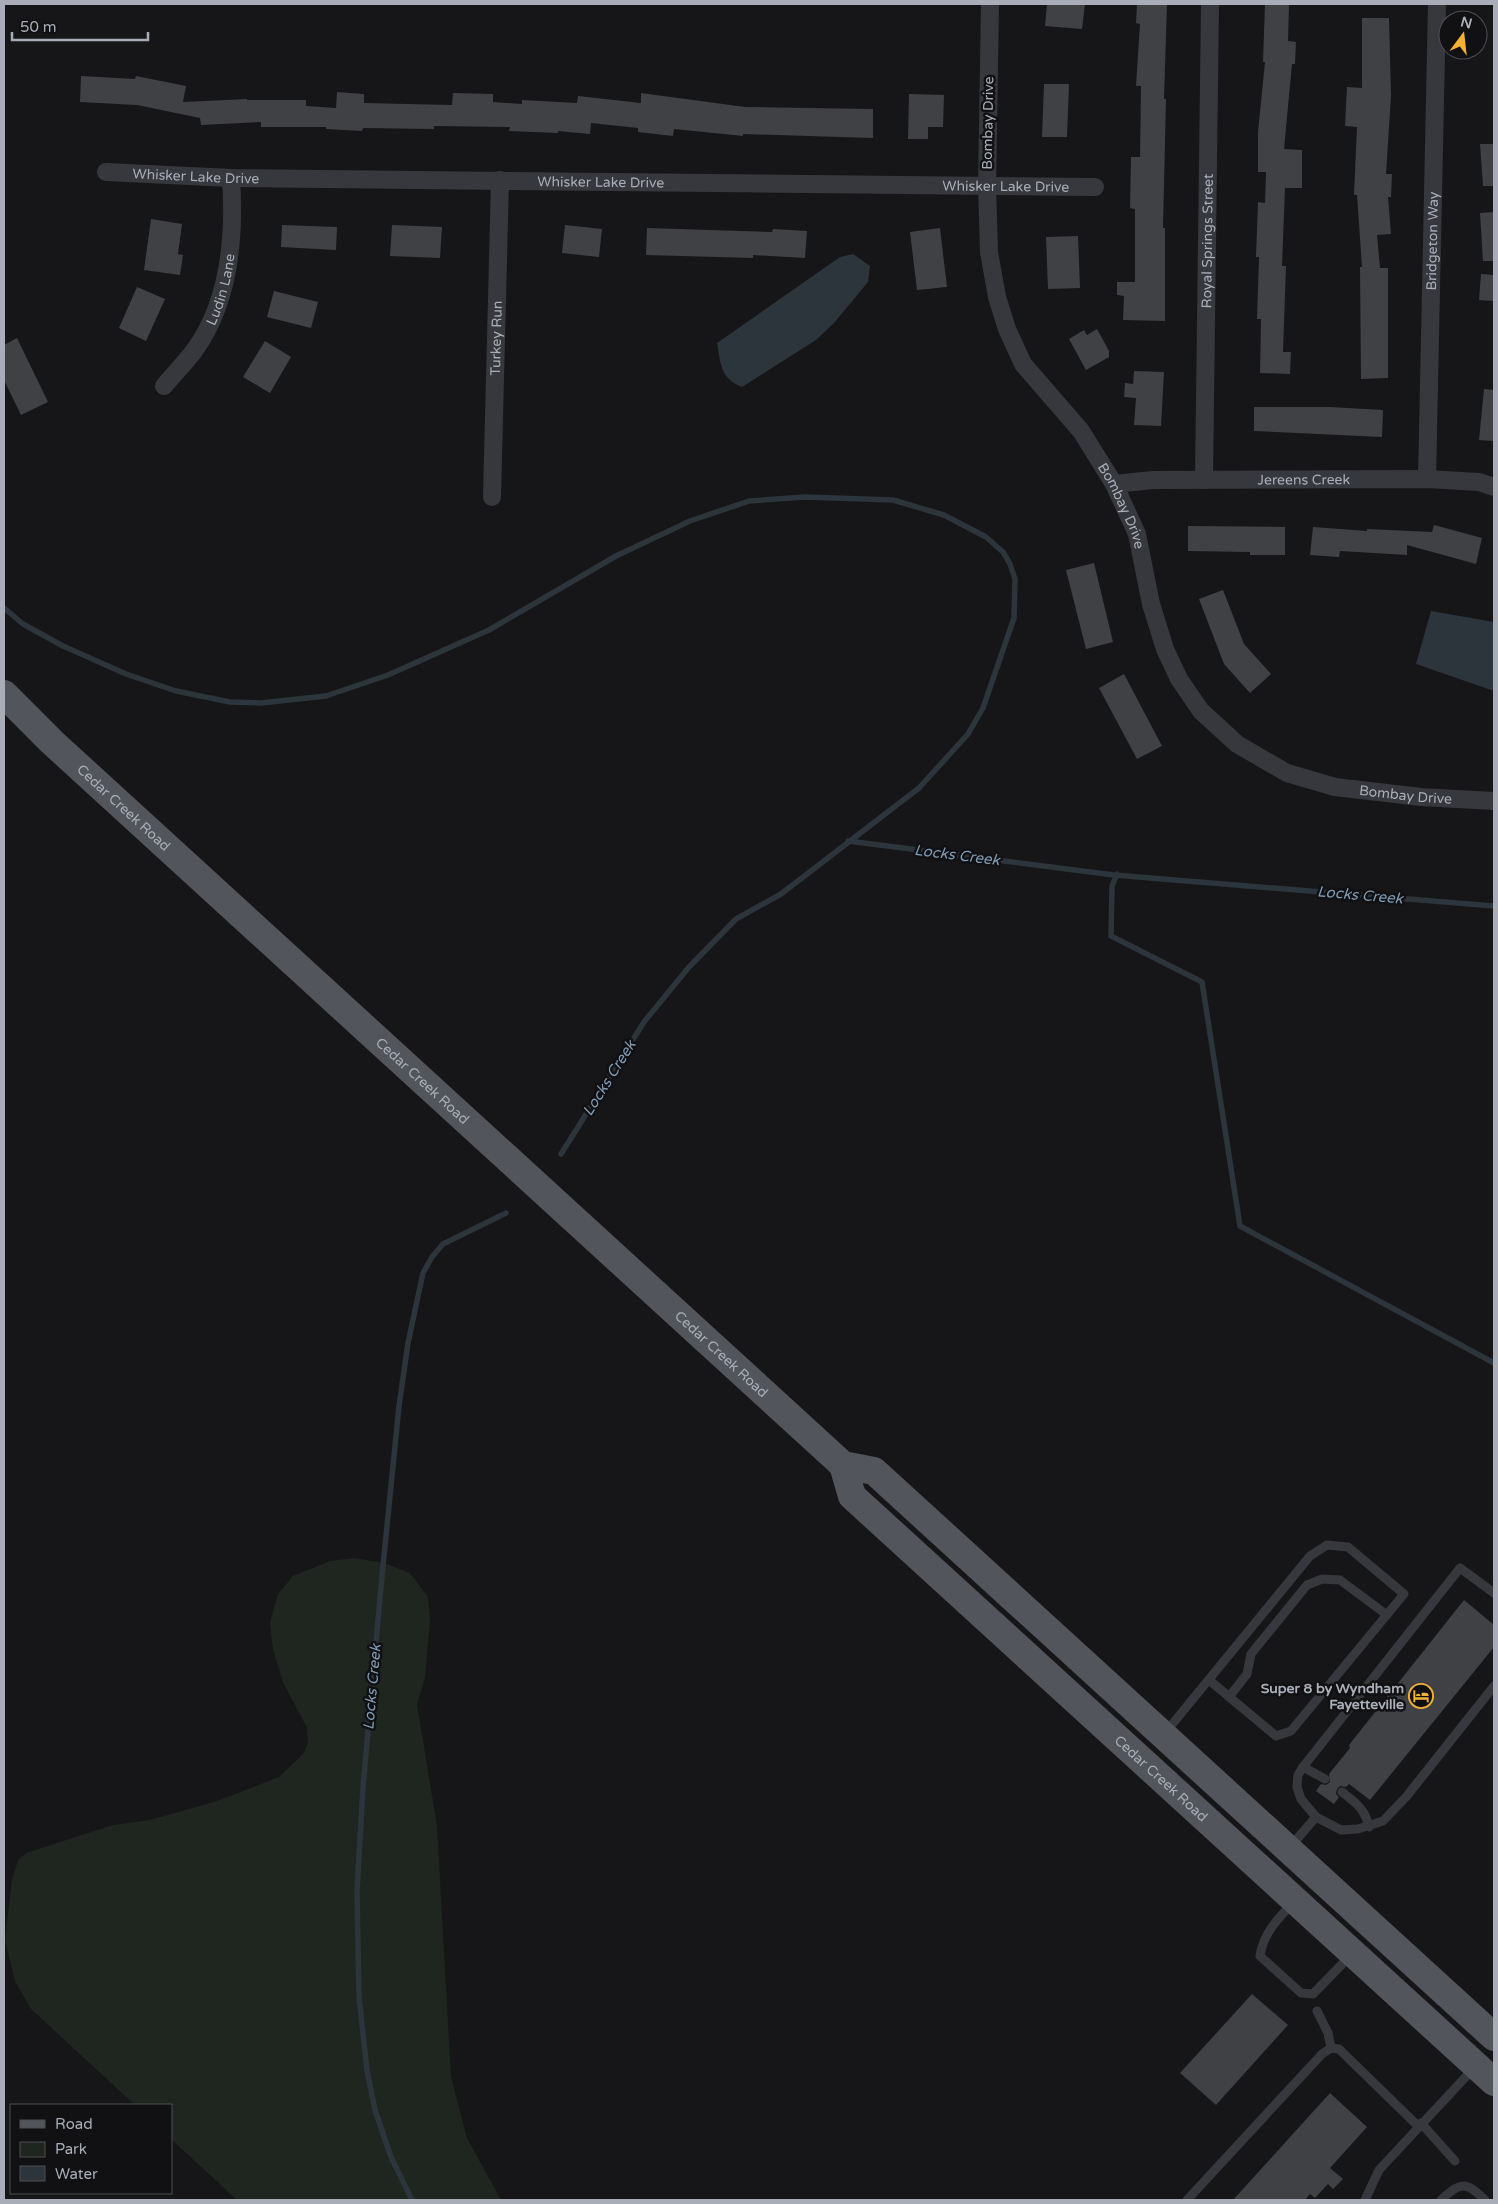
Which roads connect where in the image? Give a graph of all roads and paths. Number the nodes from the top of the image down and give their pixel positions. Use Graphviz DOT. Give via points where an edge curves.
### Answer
graph roads {
  1 [pos="990,4"];
  2 [pos="1210,4"];
  3 [pos="1437,4"];
  4 [pos="106,172"];
  5 [pos="231,178"];
  6 [pos="500,180"];
  7 [pos="988,186"];
  8 [pos="1095,187"];
  9 [pos="164,386"];
  10 [pos="1427,479"];
  11 [pos="1204,480"];
  12 [pos="1114,484"];
  13 [pos="1494,487"];
  14 [pos="492,497"];
  15 [pos="4,694"];
  16 [pos="1494,801"];
  17 [pos="843,1464"];
  18 [pos="954,1590"];
  19 [pos="1494,1593"];
  20 [pos="1387,1616"];
  21 [pos="1075,1654"];
  22 [pos="1209,1680"];
  23 [pos="1494,1686"];
  24 [pos="1229,1697"];
  25 [pos="1163,1735"];
  26 [pos="1303,1767"];
  27 [pos="1325,1779"];
  28 [pos="1342,1792"];
  29 [pos="1316,1817"];
  30 [pos="1369,1827"];
  31 [pos="1288,1849"];
  32 [pos="1294,1902"];
  33 [pos="1353,1953"];
  34 [pos="1317,2011"];
  35 [pos="1494,2037"];
  36 [pos="1330,2048"];
  37 [pos="1485,2074"];
  38 [pos="1420,2125"];
  39 [pos="1455,2161"];
  40 [pos="1187,2200"];
  41 [pos="1365,2200"];
  42 [pos="1441,2200"];
  43 [pos="1485,2200"];
  1 -- 7 [label="street, Bombay Drive"];
  2 -- 11 [label="street, Royal Springs Street"];
  3 -- 10 [label="street, Bridgeton Way"];
  4 -- 5 [label="street, Whisker Lake Drive"];
  5 -- 6 [label="street, Whisker Lake Drive"];
  5 -- 9 [label="street, Ludin Lane" via="231,235 224,284 214,315 194,350"];
  6 -- 7 [label="street, Whisker Lake Drive"];
  6 -- 14 [label="street, Turkey Run"];
  7 -- 8 [label="street, Whisker Lake Drive"];
  7 -- 12 [label="street, Bombay Drive" via="989,252 1007,329 1023,364 1081,431"];
  10 -- 11 [label="street, Jereens Creek"];
  10 -- 13 [label="street, Jereens Creek" via="1479,482"];
  11 -- 12 [label="street, Jereens Creek"];
  12 -- 16 [label="street, Bombay Drive" via="1136,534 1151,604 1168,657 1201,711 1237,744 1287,773 1335,787"];
  15 -- 17 [label="main road, Cedar Creek Road" via="52,742"];
  17 -- 18 [label="main road, Cedar Creek Road" via="852,1496"];
  17 -- 21 [label="main road, Cedar Creek Road" via="874,1471"];
  18 -- 21 [label="main road" via="962,1585 977,1589 1050,1650"];
  18 -- 32 [label="main road, Cedar Creek Road"];
  19 -- 26 [label="lane" via="1460,1568"];
  20 -- 22 [label="lane" via="1404,1594 1348,1547 1327,1545 1310,1556"];
  20 -- 24 [label="lane" via="1291,1731 1276,1736"];
  20 -- 24 [label="lane" via="1340,1580 1322,1579 1307,1585 1251,1654 1246,1674"];
  21 -- 25 [label="main road, Cedar Creek Road"];
  22 -- 24 [label="lane"];
  22 -- 25 [label="lane"];
  23 -- 30 [label="lane" via="1406,1797 1383,1821"];
  25 -- 31 [label="main road, Cedar Creek Road"];
  26 -- 27 [label="lane"];
  26 -- 29 [label="lane" via="1297,1788 1301,1799"];
  28 -- 30 [label="lane" via="1359,1804"];
  29 -- 30 [label="lane" via="1341,1830"];
  29 -- 31 [label="lane"];
  31 -- 35 [label="main road, Cedar Creek Road"];
  32 -- 33 [label="main road, Cedar Creek Road"];
  32 -- 33 [label="lane" via="1278,1918 1262,1943 1260,1956 1301,1993 1313,1994"];
  33 -- 37 [label="main road, Cedar Creek Road"];
  34 -- 36 [label="lane" via="1328,2034"];
  36 -- 38 [label="lane" via="1340,2048"];
  36 -- 40 [label="lane"];
  37 -- 38 [label="lane"];
  38 -- 39 [label="lane"];
  38 -- 41 [label="lane" via="1379,2170"];
  42 -- 43 [label="lane" via="1455,2188 1465,2185"];
}
